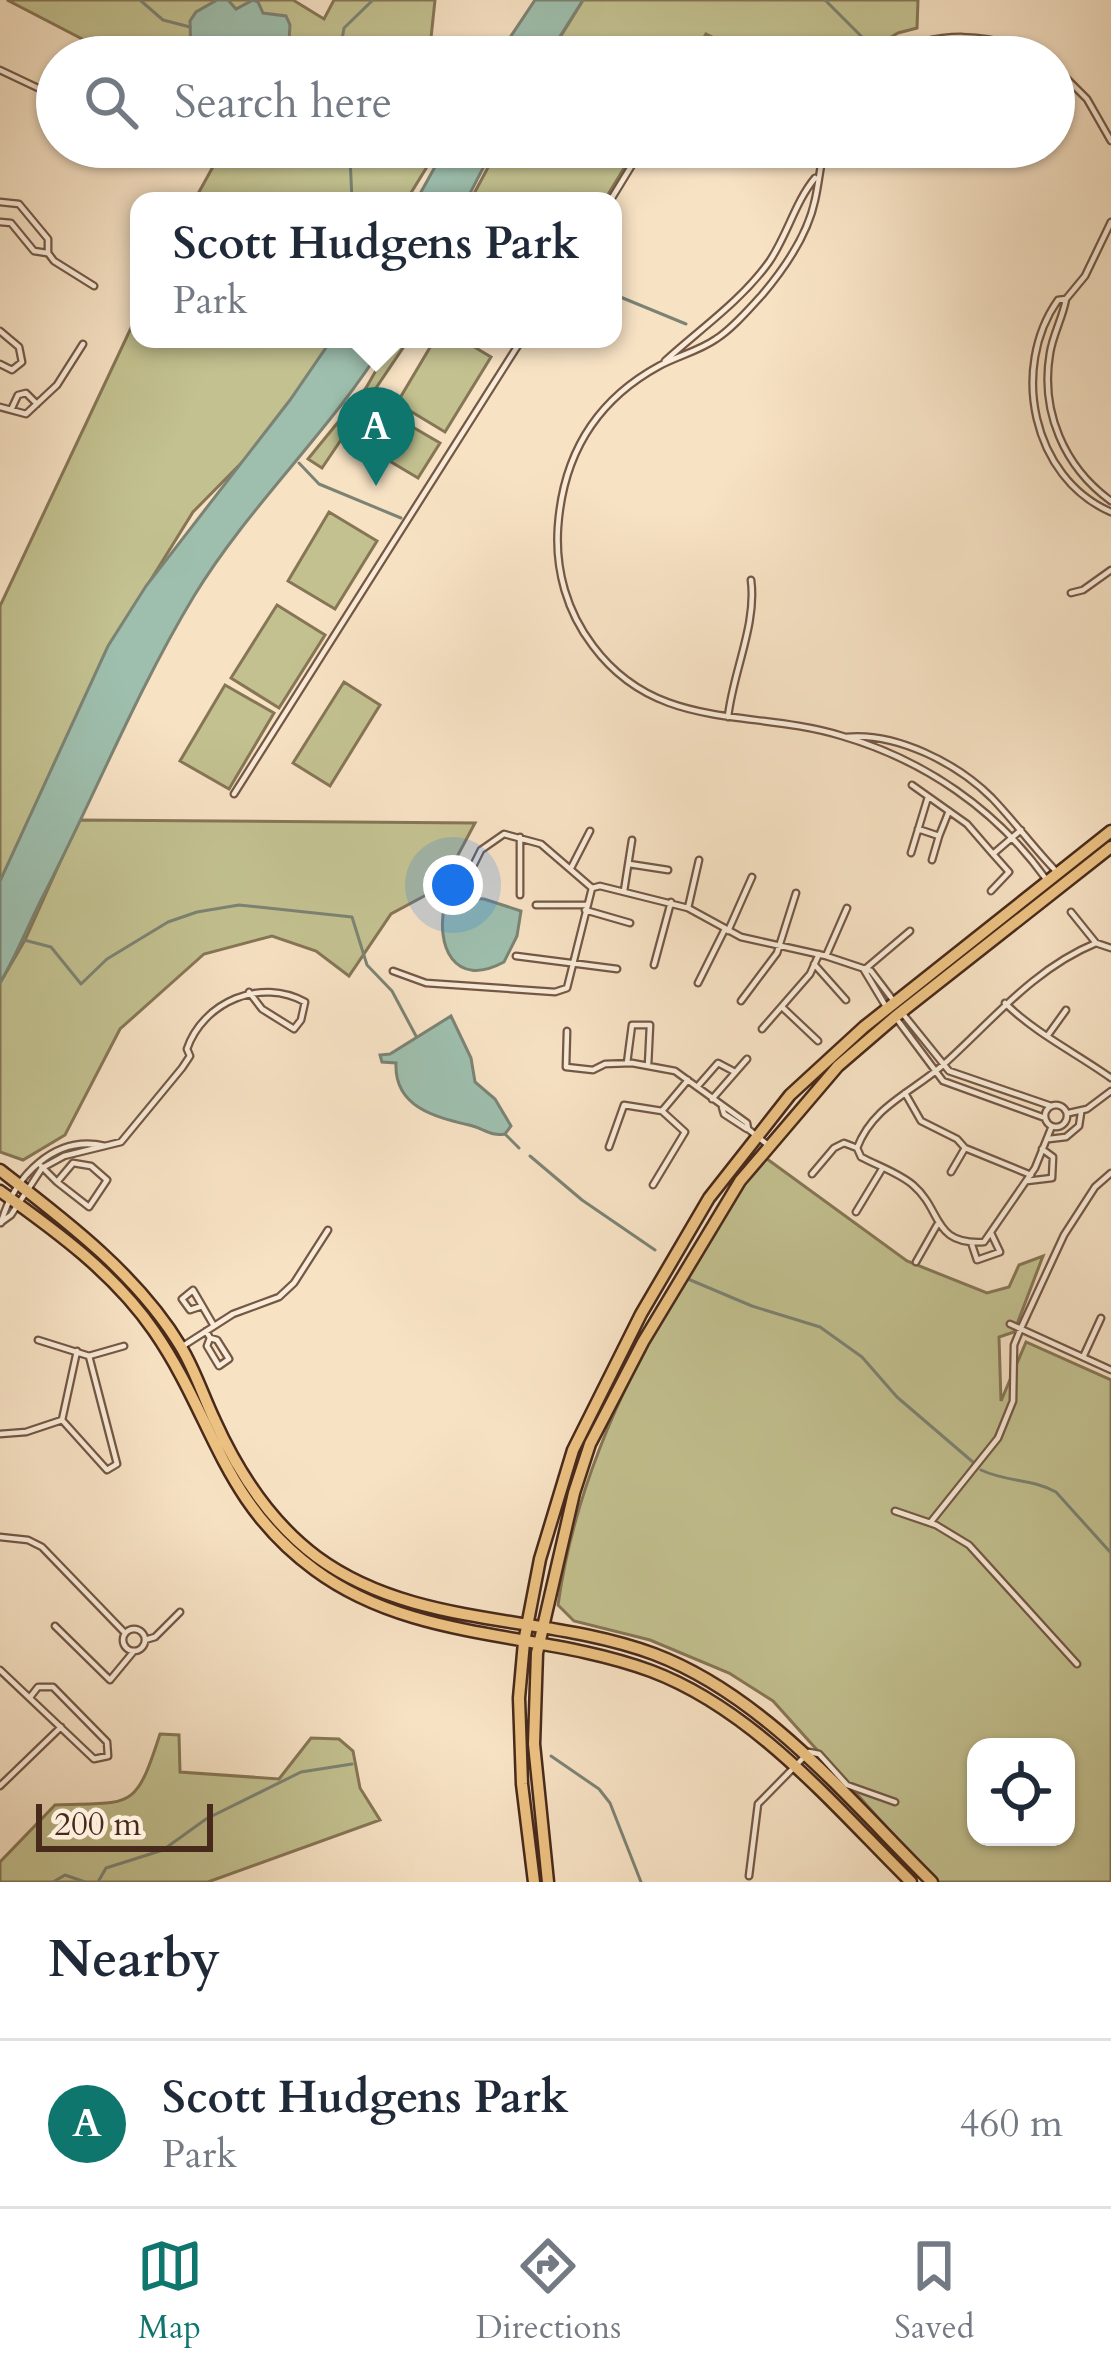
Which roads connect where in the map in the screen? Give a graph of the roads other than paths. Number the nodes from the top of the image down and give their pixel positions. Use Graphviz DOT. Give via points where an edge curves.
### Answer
graph roads {
  1 [pos="0,70"];
  2 [pos="36,87"];
  3 [pos="1075,87"];
  4 [pos="1111,141"];
  5 [pos="819,168"];
  6 [pos="817,176"];
  7 [pos="0,202"];
  8 [pos="0,222"];
  9 [pos="1111,222"];
  10 [pos="48,253"];
  11 [pos="94,286"];
  12 [pos="1066,299"];
  13 [pos="0,331"];
  14 [pos="82,344"];
  15 [pos="517,348"];
  16 [pos="0,364"];
  17 [pos="661,365"];
  18 [pos="37,404"];
  19 [pos="0,407"];
  20 [pos="10,410"];
  21 [pos="1111,501"];
  22 [pos="1111,512"];
  23 [pos="1111,570"];
  24 [pos="751,580"];
  25 [pos="1071,593"];
  26 [pos="728,717"];
  27 [pos="846,736"];
  28 [pos="912,785"];
  29 [pos="234,794"];
  30 [pos="928,797"];
  31 [pos="949,811"];
  32 [pos="918,830"];
  33 [pos="1021,830"];
  34 [pos="590,831"];
  35 [pos="1111,831"];
  36 [pos="939,836"];
  37 [pos="1013,836"];
  38 [pos="520,837"];
  39 [pos="632,840"];
  40 [pos="1111,848"];
  41 [pos="910,853"];
  42 [pos="993,854"];
  43 [pos="698,860"];
  44 [pos="932,860"];
  45 [pos="628,864"];
  46 [pos="571,868"];
  47 [pos="668,870"];
  48 [pos="752,877"];
  49 [pos="465,882"];
  50 [pos="1056,882"];
  51 [pos="592,888"];
  52 [pos="624,891"];
  53 [pos="992,891"];
  54 [pos="796,893"];
  55 [pos="520,895"];
  56 [pos="671,902"];
  57 [pos="536,905"];
  58 [pos="585,908"];
  59 [pos="688,908"];
  60 [pos="847,908"];
  61 [pos="1071,912"];
  62 [pos="630,923"];
  63 [pos="726,930"];
  64 [pos="910,931"];
  65 [pos="1096,943"];
  66 [pos="779,947"];
  67 [pos="1111,948"];
  68 [pos="822,955"];
  69 [pos="516,956"];
  70 [pos="573,964"];
  71 [pos="814,964"];
  72 [pos="654,965"];
  73 [pos="617,969"];
  74 [pos="864,970"];
  75 [pos="393,971"];
  76 [pos="698,983"];
  77 [pos="249,992"];
  78 [pos="847,1000"];
  79 [pos="741,1001"];
  80 [pos="917,1001"];
  81 [pos="1005,1003"];
  82 [pos="782,1007"];
  83 [pos="895,1010"];
  84 [pos="1066,1010"];
  85 [pos="912,1026"];
  86 [pos="762,1029"];
  87 [pos="567,1031"];
  88 [pos="876,1034"];
  89 [pos="907,1034"];
  90 [pos="1048,1035"];
  91 [pos="818,1041"];
  92 [pos="746,1059"];
  93 [pos="627,1063"];
  94 [pos="943,1065"];
  95 [pos="648,1066"];
  96 [pos="735,1072"];
  97 [pos="934,1072"];
  98 [pos="1111,1078"];
  99 [pos="688,1080"];
  100 [pos="697,1087"];
  101 [pos="1005,1091"];
  102 [pos="1111,1091"];
  103 [pos="905,1092"];
  104 [pos="712,1099"];
  105 [pos="1000,1103"];
  106 [pos="1051,1106"];
  107 [pos="662,1111"];
  108 [pos="1082,1111"];
  109 [pos="1067,1113"];
  110 [pos="1046,1118"];
  111 [pos="1052,1126"];
  112 [pos="752,1132"];
  113 [pos="1049,1138"];
  114 [pos="859,1144"];
  115 [pos="768,1145"];
  116 [pos="609,1147"];
  117 [pos="964,1148"];
  118 [pos="1042,1149"];
  119 [pos="39,1165"];
  120 [pos="882,1169"];
  121 [pos="0,1170"];
  122 [pos="951,1172"];
  123 [pos="1111,1173"];
  124 [pos="812,1174"];
  125 [pos="1029,1178"];
  126 [pos="57,1182"];
  127 [pos="653,1185"];
  128 [pos="23,1188"];
  129 [pos="0,1191"];
  130 [pos="16,1202"];
  131 [pos="856,1212"];
  132 [pos="0,1223"];
  133 [pos="937,1226"];
  134 [pos="328,1230"];
  135 [pos="991,1233"];
  136 [pos="971,1242"];
  137 [pos="916,1262"];
  138 [pos="118,1285"];
  139 [pos="202,1306"];
  140 [pos="1101,1318"];
  141 [pos="1010,1324"];
  142 [pos="214,1326"];
  143 [pos="1021,1328"];
  144 [pos="38,1340"];
  145 [pos="124,1346"];
  146 [pos="182,1347"];
  147 [pos="77,1351"];
  148 [pos="1084,1355"];
  149 [pos="89,1356"];
  150 [pos="1111,1370"];
  151 [pos="62,1420"];
  152 [pos="0,1434"];
  153 [pos="896,1511"];
  154 [pos="930,1523"];
  155 [pos="0,1538"];
  156 [pos="180,1612"];
  157 [pos="528,1624"];
  158 [pos="55,1626"];
  159 [pos="543,1627"];
  160 [pos="125,1633"];
  161 [pos="145,1640"];
  162 [pos="524,1642"];
  163 [pos="539,1644"];
  164 [pos="134,1651"];
  165 [pos="1078,1664"];
  166 [pos="0,1670"];
  167 [pos="31,1696"];
  168 [pos="61,1727"];
  169 [pos="803,1756"];
  170 [pos="792,1766"];
  171 [pos="0,1786"];
  172 [pos="895,1802"];
  173 [pos="749,1876"];
  174 [pos="534,1882"];
  175 [pos="548,1882"];
  176 [pos="911,1882"];
  177 [pos="932,1882"];
  1 -- 2 [label="street"];
  3 -- 4 [label="street"];
  5 -- 6 [label="street"];
  6 -- 17 [label="street" via="762,270"];
  6 -- 17 [label="street" via="807,223 770,285 714,340"];
  7 -- 10 [label="street" via="19,204 48,239"];
  8 -- 10 [label="street"];
  9 -- 12 [label="street"];
  10 -- 11 [label="street"];
  12 -- 21 [label="street" via="1049,354 1048,404 1070,457"];
  12 -- 22 [label="street" via="1053,307 1036,346 1037,421 1062,473"];
  13 -- 16 [label="street" via="19,347 22,362 12,370"];
  14 -- 18 [label="street"];
  15 -- 29 [label="street"];
  17 -- 26 [label="street" via="608,403 576,446 560,503 561,580 582,630 612,668 662,701"];
  18 -- 20 [label="street" via="26,414"];
  18 -- 20 [label="street" via="18,394"];
  19 -- 20 [label="street"];
  23 -- 25 [label="street"];
  24 -- 26 [label="street"];
  26 -- 27 [label="street"];
  27 -- 33 [label="street" via="895,741 940,762"];
  27 -- 37 [label="street" via="953,787"];
  28 -- 30 [label="street"];
  30 -- 31 [label="street"];
  30 -- 32 [label="street"];
  31 -- 36 [label="street"];
  31 -- 42 [label="street"];
  32 -- 36 [label="street"];
  32 -- 41 [label="street"];
  33 -- 37 [label="street"];
  33 -- 50 [label="street"];
  34 -- 46 [label="street"];
  35 -- 50 [label="highway"];
  36 -- 44 [label="street"];
  37 -- 42 [label="street"];
  37 -- 50 [label="street"];
  38 -- 46 [label="street"];
  38 -- 49 [label="street" via="495,837"];
  38 -- 55 [label="street"];
  39 -- 45 [label="street"];
  40 -- 50 [label="highway"];
  42 -- 53 [label="street" via="1009,872"];
  43 -- 59 [label="street"];
  45 -- 47 [label="street"];
  45 -- 52 [label="street"];
  46 -- 51 [label="street"];
  48 -- 63 [label="street"];
  50 -- 80 [label="highway"];
  50 -- 83 [label="highway"];
  51 -- 52 [label="street"];
  51 -- 58 [label="street"];
  52 -- 56 [label="street"];
  54 -- 66 [label="street"];
  56 -- 59 [label="street"];
  56 -- 72 [label="street"];
  57 -- 58 [label="street"];
  58 -- 62 [label="street"];
  58 -- 70 [label="street"];
  59 -- 63 [label="street"];
  60 -- 68 [label="street"];
  61 -- 65 [label="street"];
  63 -- 66 [label="street"];
  63 -- 76 [label="street"];
  64 -- 74 [label="street"];
  65 -- 67 [label="street"];
  65 -- 81 [label="street"];
  66 -- 68 [label="street"];
  66 -- 79 [label="street"];
  68 -- 71 [label="street"];
  68 -- 74 [label="street"];
  69 -- 70 [label="street"];
  70 -- 73 [label="street"];
  70 -- 75 [label="street" via="567,988 556,992 426,983"];
  71 -- 78 [label="street"];
  71 -- 82 [label="street"];
  74 -- 83 [label="street"];
  77 -- 77 [label="street" via="296,997 305,1002 301,1020 294,1029"];
  77 -- 119 [label="street" via="208,1018 182,1068 121,1142"];
  80 -- 83 [label="highway"];
  80 -- 85 [label="street"];
  81 -- 90 [label="street"];
  81 -- 94 [label="street"];
  82 -- 86 [label="street"];
  82 -- 91 [label="street"];
  83 -- 85 [label="street"];
  83 -- 88 [label="highway"];
  83 -- 89 [label="street"];
  83 -- 112 [label="highway"];
  84 -- 90 [label="street"];
  85 -- 94 [label="street"];
  87 -- 93 [label="street" via="566,1067"];
  88 -- 89 [label="street"];
  88 -- 115 [label="highway"];
  89 -- 97 [label="street"];
  90 -- 98 [label="street"];
  92 -- 96 [label="street"];
  93 -- 95 [label="street"];
  93 -- 95 [label="street" via="632,1024 650,1025"];
  94 -- 97 [label="street"];
  94 -- 101 [label="street"];
  95 -- 99 [label="street"];
  96 -- 100 [label="street" via="718,1063"];
  96 -- 104 [label="street"];
  97 -- 103 [label="street"];
  97 -- 105 [label="street"];
  99 -- 100 [label="street"];
  99 -- 107 [label="street"];
  100 -- 104 [label="street"];
  101 -- 105 [label="street"];
  101 -- 106 [label="street"];
  102 -- 108 [label="street"];
  103 -- 114 [label="street" via="871,1121"];
  103 -- 117 [label="street" via="921,1121"];
  104 -- 112 [label="street"];
  105 -- 110 [label="street"];
  106 -- 109 [label="street"];
  106 -- 110 [label="street"];
  107 -- 116 [label="street" via="624,1105"];
  107 -- 127 [label="street" via="685,1132"];
  108 -- 109 [label="street"];
  108 -- 113 [label="street" via="1066,1137"];
  109 -- 111 [label="street" via="1064,1124"];
  110 -- 111 [label="street"];
  111 -- 113 [label="street"];
  112 -- 115 [label="street"];
  112 -- 157 [label="highway" via="581,1428"];
  113 -- 118 [label="street"];
  114 -- 120 [label="street" via="861,1157"];
  114 -- 124 [label="street" via="834,1148"];
  115 -- 159 [label="highway" via="700,1240 597,1426"];
  117 -- 122 [label="street"];
  117 -- 125 [label="street"];
  118 -- 125 [label="street"];
  118 -- 125 [label="street" via="1053,1156 1052,1178"];
  119 -- 126 [label="street"];
  119 -- 128 [label="street"];
  120 -- 131 [label="street"];
  120 -- 133 [label="street" via="915,1187"];
  121 -- 128 [label="highway"];
  123 -- 143 [label="street" via="1064,1235"];
  125 -- 135 [label="street"];
  126 -- 126 [label="street" via="87,1207 107,1183 80,1162"];
  128 -- 130 [label="street"];
  128 -- 146 [label="highway" via="131,1284"];
  129 -- 130 [label="highway"];
  130 -- 132 [label="street"];
  130 -- 138 [label="highway"];
  133 -- 136 [label="street"];
  133 -- 137 [label="street"];
  134 -- 142 [label="street" via="279,1297"];
  135 -- 136 [label="street"];
  135 -- 136 [label="street" via="1000,1252 977,1261"];
  138 -- 146 [label="highway"];
  138 -- 162 [label="highway" via="186,1382 235,1486 302,1560 392,1612"];
  139 -- 139 [label="street" via="190,1310 182,1299 193,1291"];
  139 -- 142 [label="street"];
  140 -- 148 [label="street"];
  141 -- 143 [label="street"];
  142 -- 146 [label="street"];
  143 -- 148 [label="street"];
  143 -- 154 [label="street" via="1013,1401 998,1438"];
  144 -- 147 [label="street"];
  145 -- 149 [label="street"];
  146 -- 157 [label="highway" via="237,1468 312,1553 397,1598"];
  147 -- 149 [label="street"];
  147 -- 151 [label="street"];
  148 -- 150 [label="street"];
  149 -- 151 [label="street" via="117,1464 106,1470"];
  151 -- 152 [label="street"];
  153 -- 154 [label="street"];
  154 -- 165 [label="street" via="969,1545"];
  155 -- 160 [label="street" via="42,1547"];
  156 -- 161 [label="street"];
  157 -- 159 [label="highway"];
  157 -- 162 [label="highway"];
  158 -- 164 [label="street" via="110,1680"];
  159 -- 163 [label="highway"];
  159 -- 169 [label="highway" via="624,1644 700,1675"];
  160 -- 161 [label="street" via="136,1629"];
  160 -- 164 [label="street" via="123,1643"];
  161 -- 164 [label="street"];
  162 -- 163 [label="highway"];
  162 -- 174 [label="highway" via="520,1751"];
  163 -- 170 [label="highway" via="678,1683"];
  163 -- 175 [label="highway" via="534,1744"];
  166 -- 167 [label="street"];
  167 -- 168 [label="street"];
  167 -- 168 [label="street" via="53,1687 107,1742 108,1756 94,1759"];
  168 -- 171 [label="street"];
  169 -- 170 [label="street"];
  169 -- 172 [label="street" via="813,1751 847,1785"];
  169 -- 177 [label="highway"];
  170 -- 173 [label="street" via="758,1804"];
  170 -- 176 [label="highway"];
}
